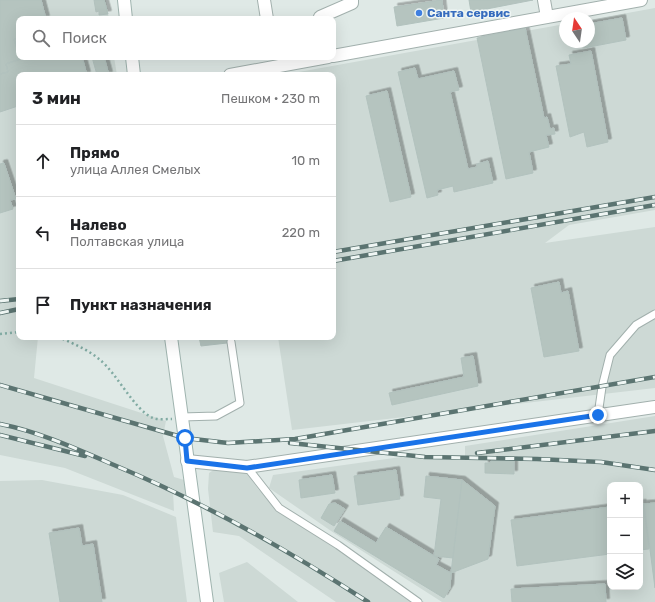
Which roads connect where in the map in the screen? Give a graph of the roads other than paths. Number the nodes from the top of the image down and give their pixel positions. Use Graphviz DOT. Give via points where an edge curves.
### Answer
graph roads {
  1 [pos="124,0"];
  2 [pos="264,0"];
  3 [pos="352,0"];
  4 [pos="544,0"];
  5 [pos="641,0"];
  6 [pos="126,16"];
  7 [pos="267,16"];
  8 [pos="322,16"];
  9 [pos="547,17"];
  10 [pos="336,55"];
  11 [pos="132,60"];
  12 [pos="312,60"];
  13 [pos="134,72"];
  14 [pos="246,72"];
  15 [pos="655,314"];
  16 [pos="171,340"];
  17 [pos="231,342"];
  18 [pos="655,407"];
  19 [pos="598,415"];
  20 [pos="182,417"];
  21 [pos="187,461"];
  22 [pos="247,468"];
  23 [pos="208,602"];
  24 [pos="418,602"];
  1 -- 6 [label="street"];
  2 -- 7 [label="street"];
  3 -- 8 [label="street" via="352,3"];
  4 -- 9 [label="street"];
  5 -- 9 [label="street"];
  9 -- 10 [label="street"];
  11 -- 13 [label="street"];
  12 -- 14 [label="street"];
  15 -- 19 [label="lane" via="636,325 610,355"];
  16 -- 20 [label="street"];
  17 -- 20 [label="lane" via="240,403 216,416"];
  18 -- 19 [label="street"];
  19 -- 22 [label="street"];
  20 -- 21 [label="street"];
  21 -- 22 [label="street"];
  21 -- 23 [label="street"];
  22 -- 24 [label="lane" via="279,508 338,545"];
}
